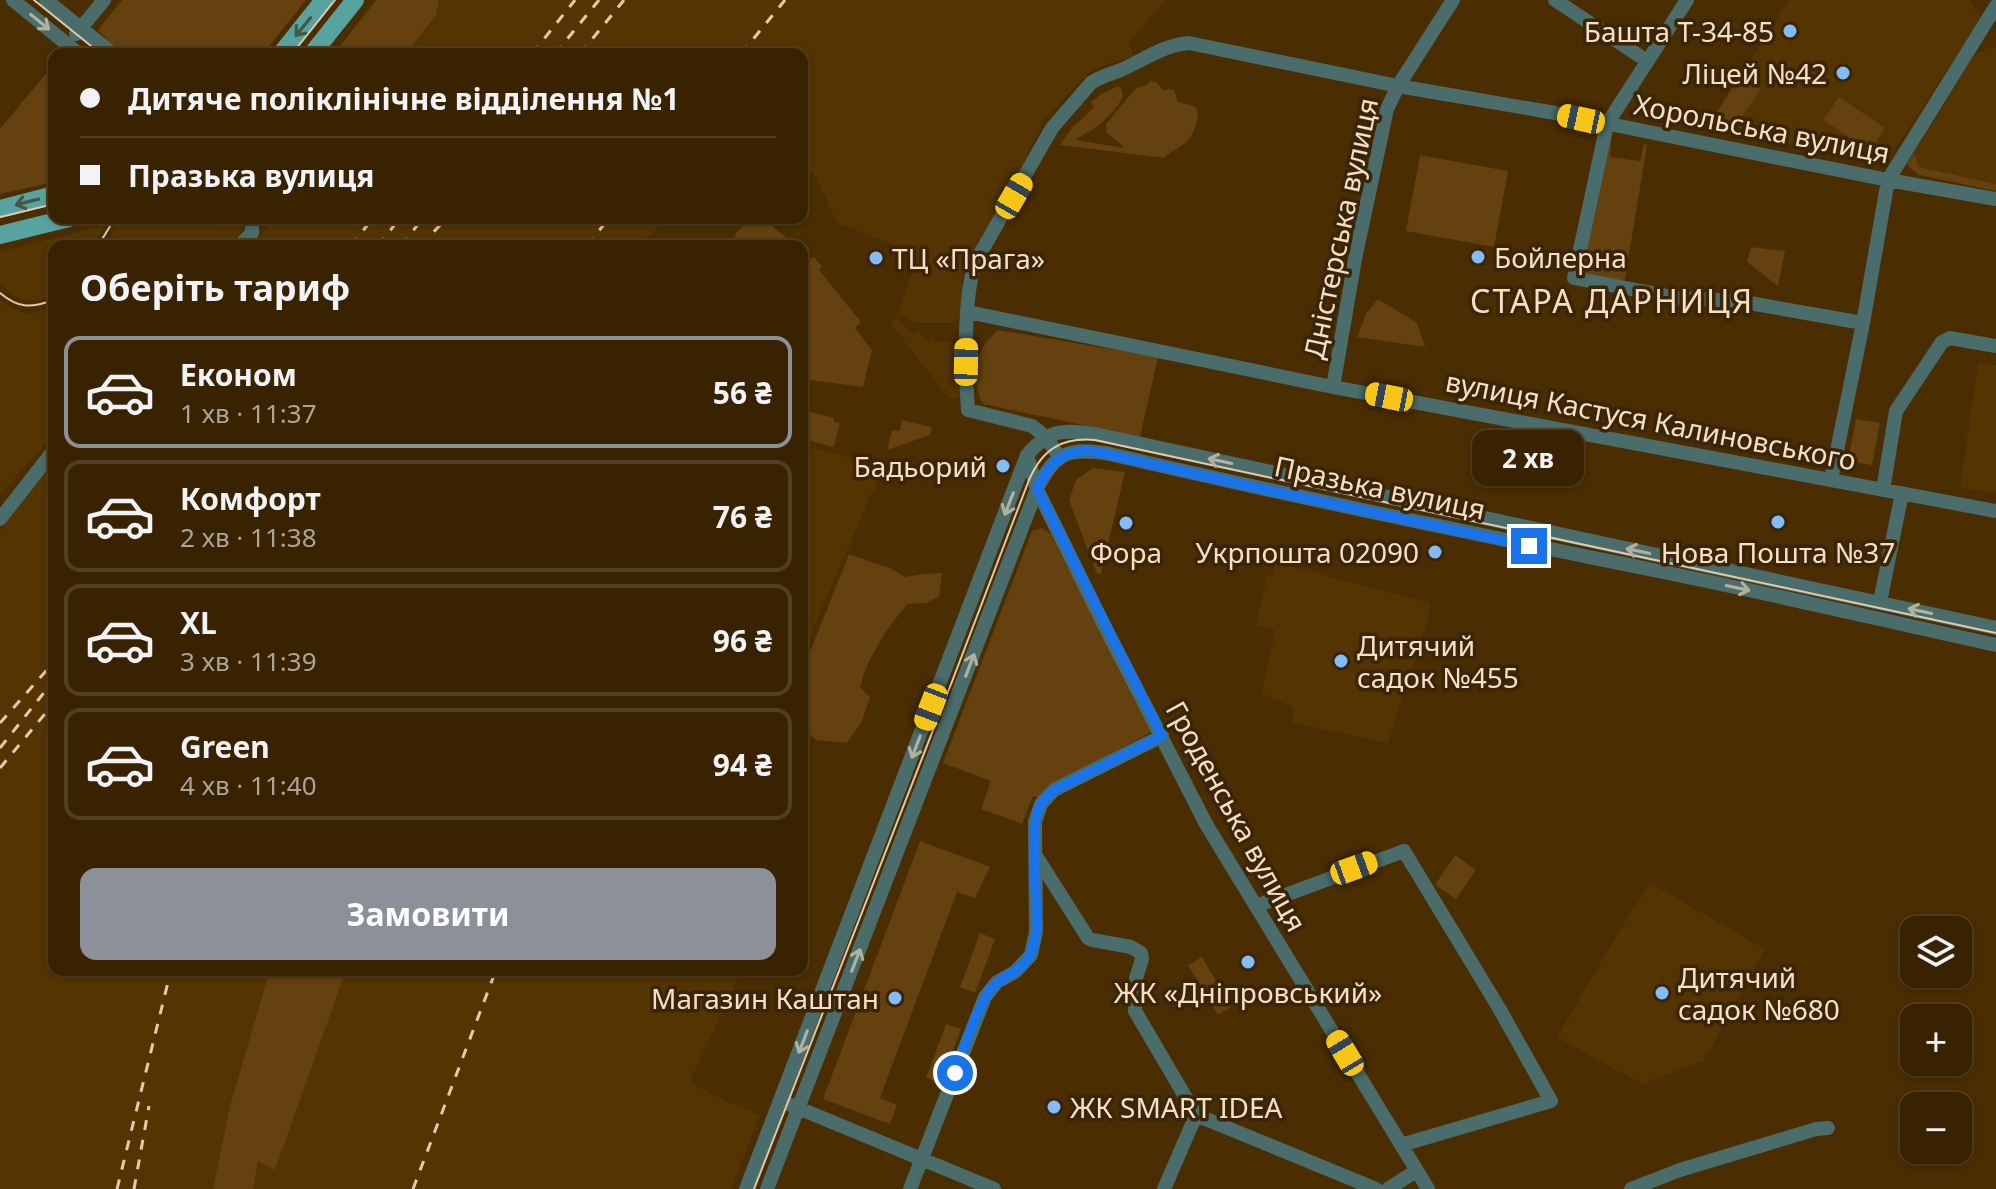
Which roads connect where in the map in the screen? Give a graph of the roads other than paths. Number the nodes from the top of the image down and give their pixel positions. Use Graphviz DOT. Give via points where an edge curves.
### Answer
graph roads {
  1 [pos="13,0"];
  2 [pos="46,0"];
  3 [pos="104,0"];
  4 [pos="324,0"];
  5 [pos="355,0"];
  6 [pos="1453,0"];
  7 [pos="1555,0"];
  8 [pos="1687,0"];
  9 [pos="1994,6"];
  10 [pos="81,28"];
  11 [pos="72,48"];
  12 [pos="73,48"];
  13 [pos="106,48"];
  14 [pos="286,48"];
  15 [pos="317,48"];
  16 [pos="1647,61"];
  17 [pos="1398,86"];
  18 [pos="1607,124"];
  19 [pos="1888,180"];
  20 [pos="48,197"];
  21 [pos="1996,199"];
  22 [pos="0,209"];
  23 [pos="48,223"];
  24 [pos="0,235"];
  25 [pos="968,312"];
  26 [pos="1863,323"];
  27 [pos="1996,346"];
  28 [pos="1333,387"];
  29 [pos="1046,437"];
  30 [pos="1027,455"];
  31 [pos="48,457"];
  32 [pos="1060,458"];
  33 [pos="1831,480"];
  34 [pos="1037,489"];
  35 [pos="1883,490"];
  36 [pos="1902,493"];
  37 [pos="1996,511"];
  38 [pos="1,516"];
  39 [pos="1880,602"];
  40 [pos="1996,628"];
  41 [pos="1996,645"];
  42 [pos="1162,736"];
  43 [pos="1035,855"];
  44 [pos="1256,906"];
  45 [pos="781,1101"];
  46 [pos="799,1108"];
  47 [pos="1196,1115"];
  48 [pos="1828,1128"];
  49 [pos="1401,1145"];
  50 [pos="921,1158"];
  51 [pos="1416,1171"];
  52 [pos="746,1189"];
  53 [pos="767,1189"];
  54 [pos="910,1189"];
  55 [pos="994,1189"];
  56 [pos="1164,1189"];
  57 [pos="1376,1189"];
  58 [pos="1388,1189"];
  59 [pos="1428,1189"];
  60 [pos="1631,1189"];
  1 -- 11 [label="street, one-way"];
  2 -- 10 [label="street"];
  3 -- 10 [label="street"];
  4 -- 14 [label="main road, one-way"];
  5 -- 15 [label="main road"];
  6 -- 17 [label="street, Дністерська вулиця"];
  7 -- 16 [label="street"];
  8 -- 16 [label="street"];
  9 -- 19 [label="street"];
  10 -- 12 [label="street"];
  10 -- 13 [label="street"];
  16 -- 18 [label="street"];
  17 -- 18 [label="street, Хорольська вулиця"];
  17 -- 25 [label="street, Хорольська вулиця" via="1189,43 1099,77 1052,128 976,261"];
  17 -- 28 [label="street, Дністерська вулиця" via="1387,109"];
  18 -- 19 [label="street, Хорольська вулиця"];
  18 -- 26 [label="street" via="1574,278"];
  19 -- 21 [label="street, Хорольська вулиця"];
  19 -- 26 [label="street"];
  20 -- 22 [label="main road, one-way"];
  23 -- 24 [label="main road"];
  25 -- 28 [label="street, вулиця Кастуся Калиновського"];
  25 -- 29 [label="street" via="968,410 1032,426"];
  26 -- 33 [label="street"];
  27 -- 35 [label="street" via="1950,338 1942,342 1896,411"];
  28 -- 33 [label="street, вулиця Кастуся Калиновського"];
  29 -- 30 [label="street"];
  29 -- 32 [label="street"];
  39 -- 29 [label="street, Празька вулиця, one-way" via="1095,434 1064,431"];
  30 -- 34 [label="street, Гроденська вулиця"];
  30 -- 45 [label="street, one-way"];
  31 -- 38 [label="street"];
  32 -- 34 [label="street"];
  32 -- 41 [label="street, Празька вулиця, one-way" via="1089,450 1110,454"];
  33 -- 35 [label="street, вулиця Кастуся Калиновського"];
  34 -- 42 [label="street, Гроденська вулиця"];
  46 -- 34 [label="street, one-way"];
  35 -- 36 [label="street, вулиця Кастуся Калиновського"];
  36 -- 37 [label="street, вулиця Кастуся Калиновського"];
  36 -- 39 [label="street"];
  40 -- 39 [label="street, Празька вулиця, one-way"];
  42 -- 43 [label="street" via="1054,790 1041,804 1035,822"];
  42 -- 44 [label="street, Гроденська вулиця" via="1206,824"];
  43 -- 47 [label="street" via="1088,938 1141,953 1135,1011"];
  43 -- 50 [label="street" via="1036,932 1031,955 985,997"];
  44 -- 49 [label="street, Гроденська вулиця"];
  44 -- 49 [label="street" via="1404,851 1551,1101"];
  45 -- 46 [label="street"];
  45 -- 52 [label="street"];
  46 -- 50 [label="street"];
  46 -- 53 [label="street"];
  47 -- 56 [label="street"];
  47 -- 57 [label="street"];
  48 -- 60 [label="street"];
  49 -- 51 [label="street, Гроденська вулиця"];
  50 -- 54 [label="street"];
  50 -- 55 [label="street"];
  51 -- 58 [label="street"];
  51 -- 59 [label="street, Гроденська вулиця"];
}
